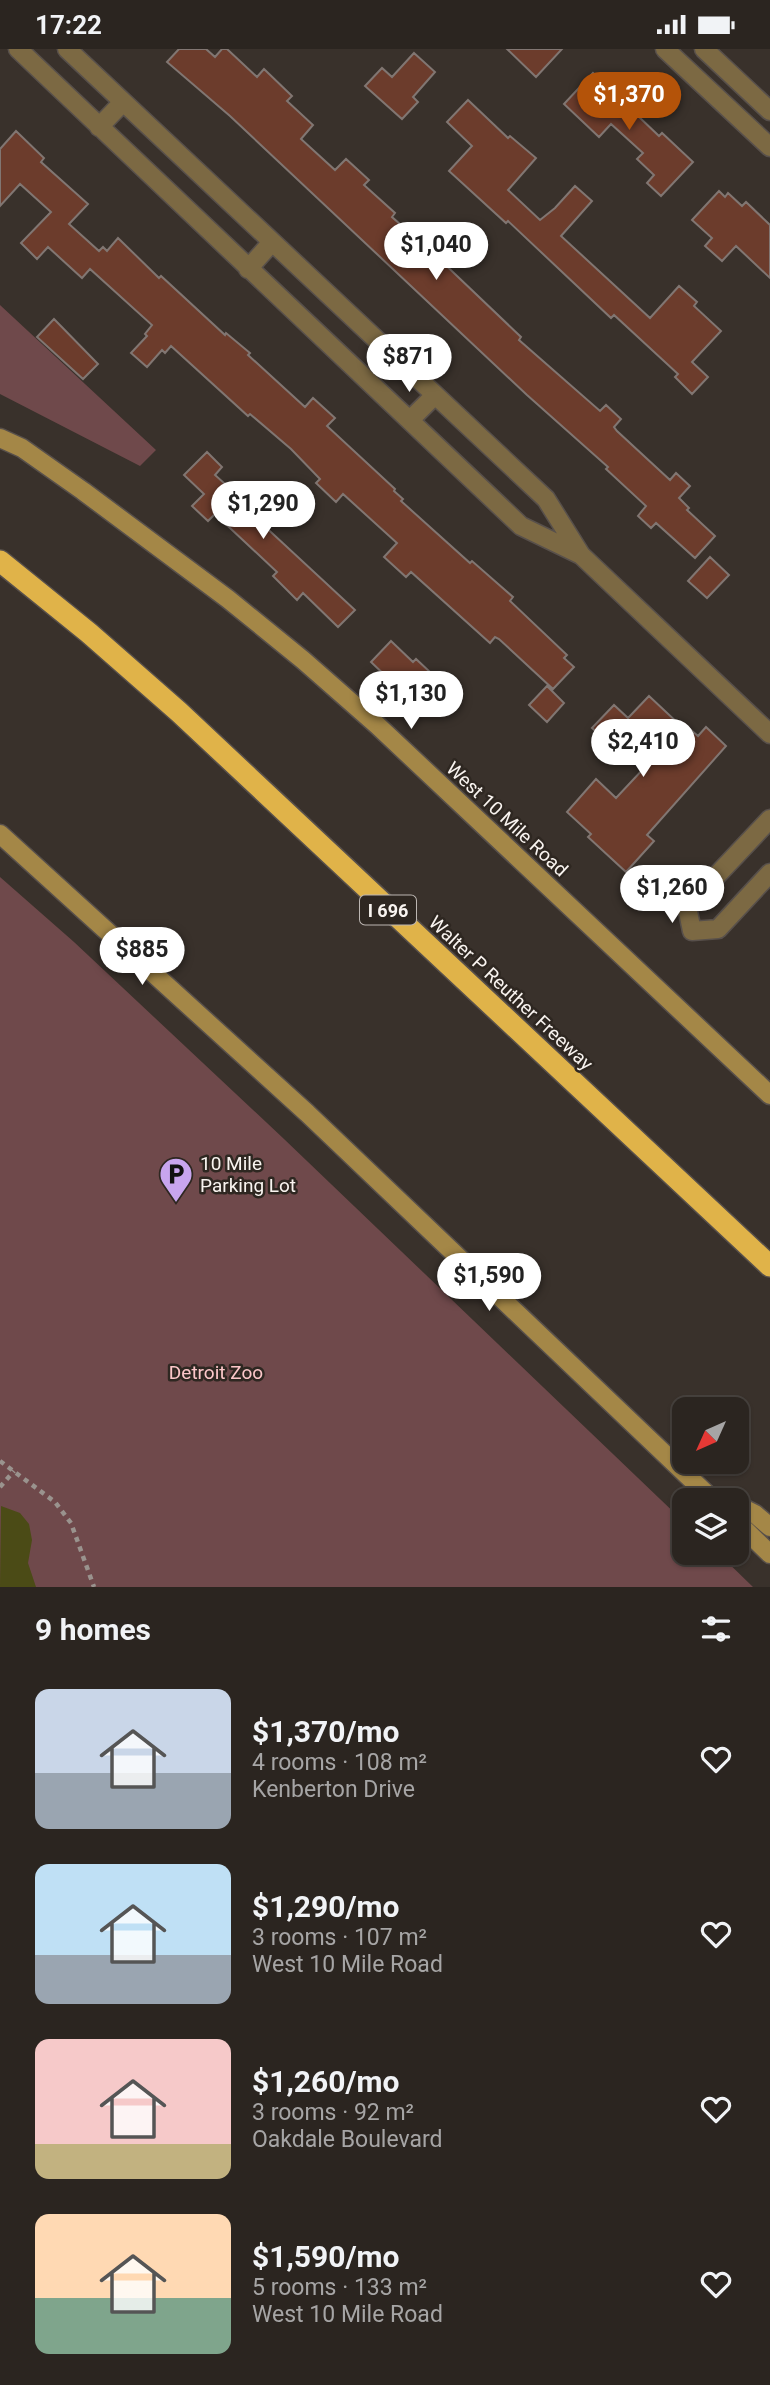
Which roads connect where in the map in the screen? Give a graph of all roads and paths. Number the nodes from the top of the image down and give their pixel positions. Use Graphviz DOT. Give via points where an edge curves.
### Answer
graph roads {
  1 [pos="18,49"];
  2 [pos="67,49"];
  3 [pos="704,49"];
  4 [pos="675,52"];
  5 [pos="123,102"];
  6 [pos="770,110"];
  7 [pos="99,127"];
  8 [pos="770,147"];
  9 [pos="272,243"];
  10 [pos="248,269"];
  11 [pos="435,395"];
  12 [pos="410,420"];
  13 [pos="0,438"];
  14 [pos="581,555"];
  15 [pos="0,561"];
  16 [pos="770,734"];
  17 [pos="770,819"];
  18 [pos="0,834"];
  19 [pos="770,873"];
  20 [pos="770,1095"];
  21 [pos="770,1266"];
  22 [pos="0,1461"];
  23 [pos="13,1471"];
  24 [pos="697,1485"];
  25 [pos="0,1487"];
  26 [pos="700,1488"];
  27 [pos="703,1488"];
  28 [pos="749,1511"];
  29 [pos="770,1527"];
  30 [pos="749,1534"];
  31 [pos="770,1554"];
  32 [pos="94,1587"];
  1 -- 7 [label="street"];
  2 -- 5 [label="street"];
  3 -- 6 [label="street"];
  4 -- 8 [label="street"];
  5 -- 7 [label="street"];
  5 -- 9 [label="street"];
  7 -- 10 [label="street"];
  9 -- 10 [label="street"];
  9 -- 11 [label="street"];
  10 -- 12 [label="street"];
  11 -- 12 [label="street"];
  11 -- 14 [label="street" via="546,499"];
  12 -- 14 [label="street" via="521,526"];
  13 -- 20 [label="main road, West 10 Mile Road" via="83,491 303,660"];
  14 -- 16 [label="street"];
  15 -- 21 [label="highway, Walter P Reuther Freeway / I 696" via="219,748"];
  17 -- 19 [label="street" via="687,907 692,931 718,929"];
  18 -- 24 [label="main road" via="307,1113"];
  22 -- 23 [label="path"];
  23 -- 25 [label="path"];
  23 -- 32 [label="path" via="55,1502 71,1523"];
  24 -- 26 [label="main road"];
  24 -- 27 [label="main road"];
  28 -- 29 [label="main road"];
  30 -- 31 [label="main road"];
}
